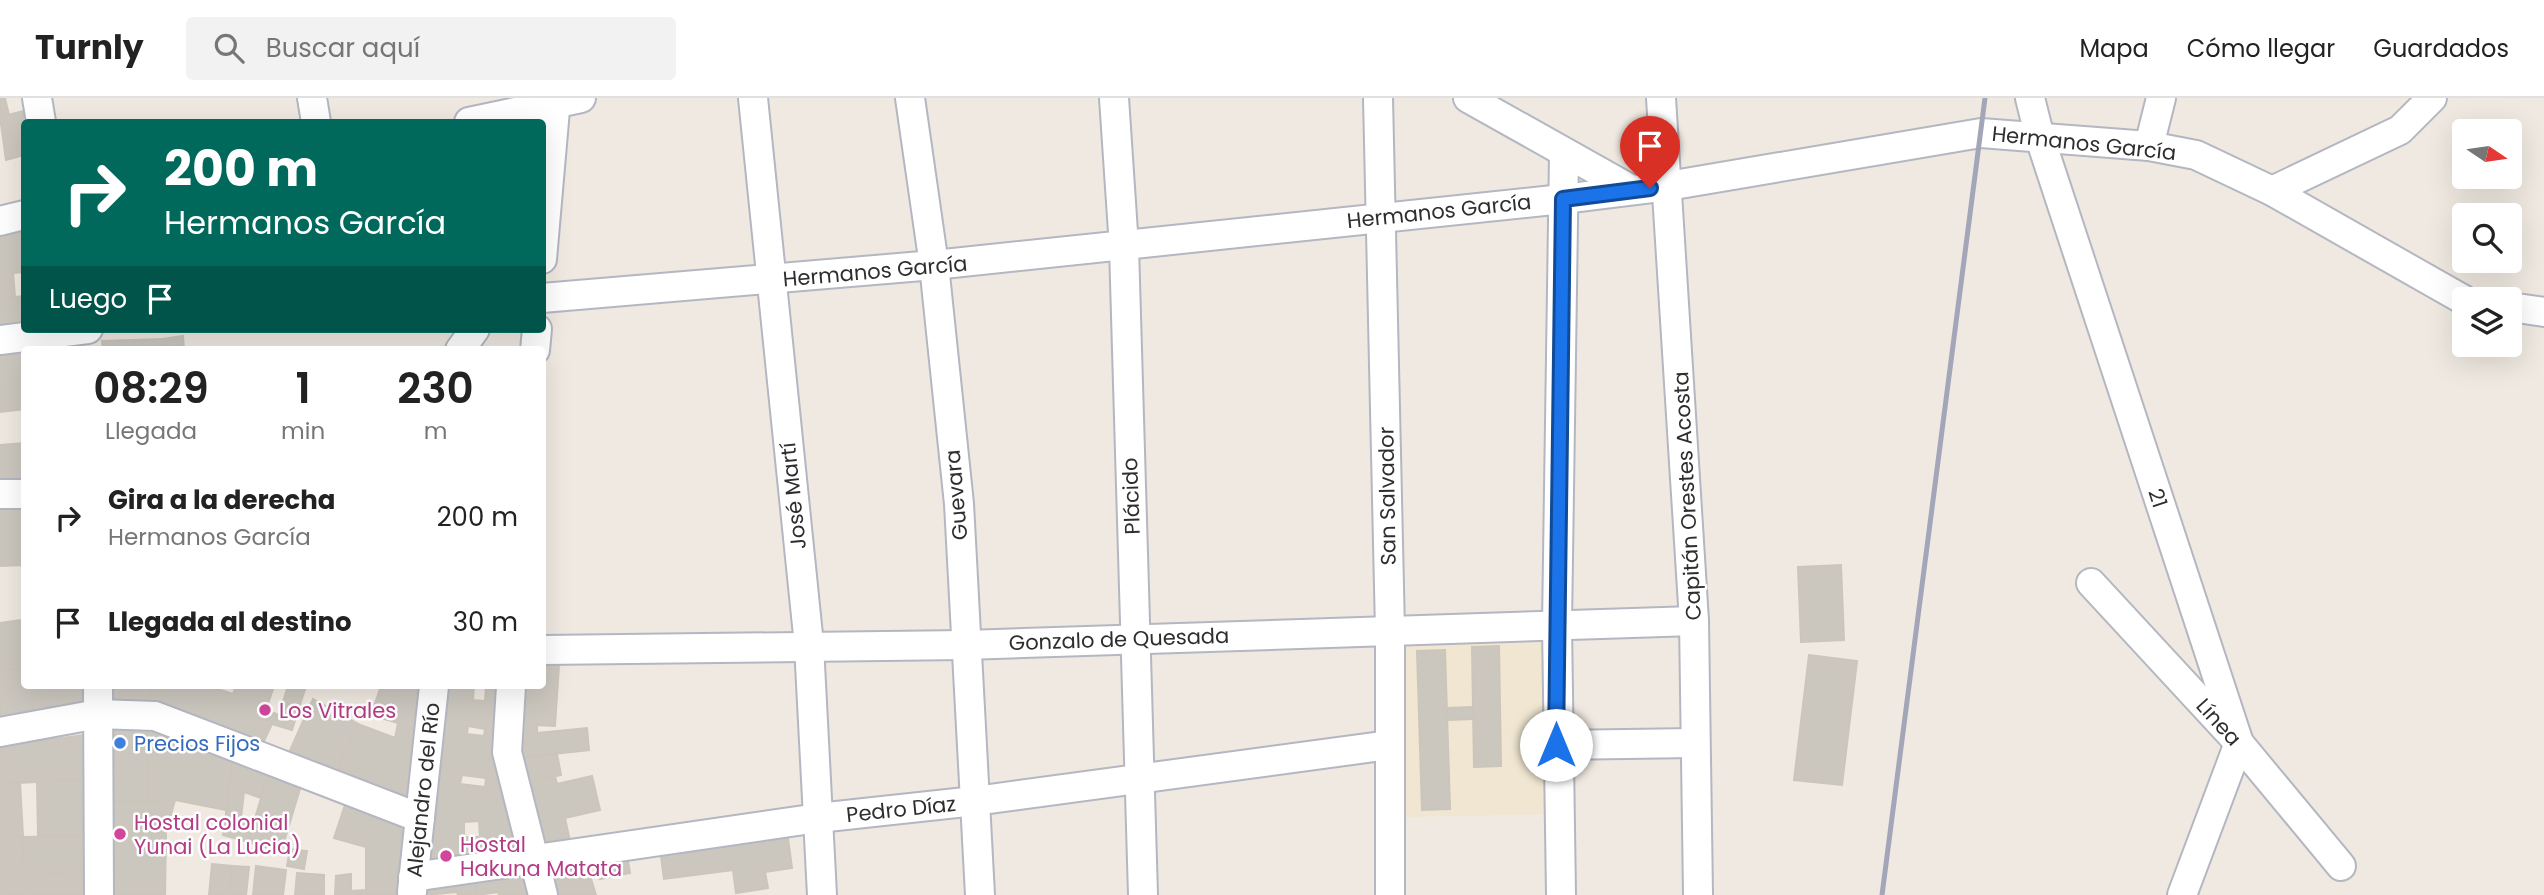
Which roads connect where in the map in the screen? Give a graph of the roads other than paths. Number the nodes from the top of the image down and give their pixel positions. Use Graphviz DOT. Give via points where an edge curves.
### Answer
graph roads {
  1 [pos="37,98"];
  2 [pos="312,98"];
  3 [pos="753,98"];
  4 [pos="910,98"];
  5 [pos="1114,98"];
  6 [pos="1378,98"];
  7 [pos="1468,98"];
  8 [pos="1661,98"];
  9 [pos="2030,98"];
  10 [pos="2161,98"];
  11 [pos="2430,99"];
  12 [pos="564,100"];
  13 [pos="40,119"];
  14 [pos="316,119"];
  15 [pos="482,119"];
  16 [pos="2040,138"];
  17 [pos="2149,146"];
  18 [pos="1564,154"];
  19 [pos="1668,186"];
  20 [pos="1632,190"];
  21 [pos="2272,191"];
  22 [pos="1563,199"];
  23 [pos="21,216"];
  24 [pos="1382,216"];
  25 [pos="0,221"];
  26 [pos="546,230"];
  27 [pos="1124,247"];
  28 [pos="934,265"];
  29 [pos="769,281"];
  30 [pos="2452,293"];
  31 [pos="546,298"];
  32 [pos="2522,309"];
  33 [pos="2544,312"];
  34 [pos="81,335"];
  35 [pos="0,340"];
  36 [pos="21,494"];
  37 [pos="0,495"];
  38 [pos="2091,583"];
  39 [pos="1694,621"];
  40 [pos="1557,625"];
  41 [pos="1390,631"];
  42 [pos="1135,638"];
  43 [pos="810,645"];
  44 [pos="965,645"];
  45 [pos="546,650"];
  46 [pos="98,689"];
  47 [pos="434,689"];
  48 [pos="511,689"];
  49 [pos="98,714"];
  50 [pos="0,732"];
  51 [pos="1695,743"];
  52 [pos="2239,743"];
  53 [pos="1389,745"];
  54 [pos="1556,745"];
  55 [pos="1139,778"];
  56 [pos="975,801"];
  57 [pos="420,818"];
  58 [pos="818,818"];
  59 [pos="533,860"];
  60 [pos="2341,866"];
  61 [pos="412,886"];
  62 [pos="99,895"];
  63 [pos="543,895"];
  64 [pos="822,895"];
  65 [pos="979,895"];
  66 [pos="1143,895"];
  67 [pos="1390,895"];
  68 [pos="1561,895"];
  69 [pos="1698,895"];
  70 [pos="2182,895"];
  1 -- 13 [label="street"];
  2 -- 14 [label="street"];
  3 -- 29 [label="street, José Martí"];
  4 -- 28 [label="street, Guevara"];
  5 -- 27 [label="street, Plácido"];
  6 -- 24 [label="street, San Salvador"];
  7 -- 18 [label="street"];
  8 -- 19 [label="street, Capitán Orestes Acosta"];
  9 -- 16 [label="street, 21"];
  10 -- 17 [label="street"];
  11 -- 21 [label="street" via="2400,130"];
  12 -- 15 [label="street"];
  12 -- 26 [label="street"];
  16 -- 17 [label="street, Hermanos García"];
  16 -- 19 [label="street, Hermanos García" via="1981,133"];
  16 -- 52 [label="street, 21"];
  17 -- 21 [label="street, Hermanos García" via="2196,155"];
  18 -- 20 [label="street"];
  18 -- 22 [label="street"];
  19 -- 20 [label="street, Hermanos García"];
  19 -- 39 [label="street, Capitán Orestes Acosta"];
  20 -- 22 [label="street, Hermanos García"];
  21 -- 30 [label="street, Hermanos García"];
  22 -- 24 [label="street, Hermanos García"];
  22 -- 40 [label="street"];
  23 -- 25 [label="street"];
  24 -- 27 [label="street, Hermanos García"];
  24 -- 41 [label="street, San Salvador"];
  27 -- 28 [label="street, Hermanos García"];
  27 -- 42 [label="street, Plácido"];
  28 -- 29 [label="street, Hermanos García"];
  28 -- 44 [label="street, Guevara" via="959,504"];
  29 -- 31 [label="street, Hermanos García"];
  29 -- 43 [label="street, José Martí"];
  32 -- 33 [label="street"];
  34 -- 35 [label="street"];
  36 -- 37 [label="street"];
  38 -- 52 [label="street, Línea"];
  39 -- 40 [label="street, Gonzalo de Quesada"];
  39 -- 51 [label="street, Capitán Orestes Acosta"];
  40 -- 41 [label="street, Gonzalo de Quesada"];
  40 -- 54 [label="street"];
  41 -- 42 [label="street, Gonzalo de Quesada"];
  41 -- 53 [label="street, San Salvador"];
  42 -- 44 [label="street, Gonzalo de Quesada"];
  42 -- 55 [label="street, Plácido"];
  43 -- 44 [label="street, Gonzalo de Quesada"];
  43 -- 45 [label="street, Gonzalo de Quesada"];
  43 -- 58 [label="street, José Martí"];
  44 -- 56 [label="street, Guevara"];
  46 -- 49 [label="street"];
  47 -- 57 [label="street, Alejandro del Río"];
  48 -- 59 [label="street" via="507,752"];
  49 -- 50 [label="street"];
  49 -- 57 [label="street" via="155,716"];
  49 -- 62 [label="street"];
  51 -- 54 [label="street"];
  51 -- 69 [label="street, Capitán Orestes Acosta"];
  52 -- 60 [label="street, Línea"];
  52 -- 70 [label="street"];
  53 -- 55 [label="street, Pedro Díaz"];
  53 -- 67 [label="street, San Salvador"];
  54 -- 68 [label="street"];
  55 -- 56 [label="street, Pedro Díaz"];
  55 -- 66 [label="street, Plácido"];
  56 -- 58 [label="street, Pedro Díaz"];
  56 -- 65 [label="street, Guevara"];
  57 -- 61 [label="street, Alejandro del Río"];
  58 -- 59 [label="street, Pedro Díaz"];
  58 -- 64 [label="street, José Martí"];
  59 -- 61 [label="street, Pedro Díaz"];
  59 -- 63 [label="street"];
}
